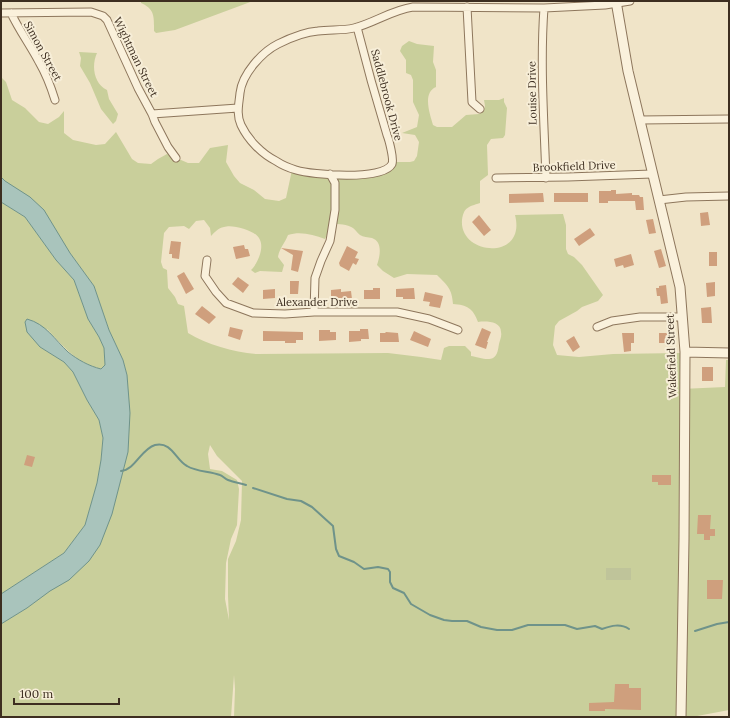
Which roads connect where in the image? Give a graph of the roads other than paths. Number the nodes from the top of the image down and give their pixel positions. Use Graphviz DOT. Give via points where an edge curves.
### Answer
graph roads {
  1 [pos="630,1"];
  2 [pos="616,2"];
  3 [pos="467,8"];
  4 [pos="544,8"];
  5 [pos="1,13"];
  6 [pos="11,13"];
  7 [pos="357,27"];
  8 [pos="55,100"];
  9 [pos="238,108"];
  10 [pos="480,109"];
  11 [pos="152,114"];
  12 [pos="729,119"];
  13 [pos="640,120"];
  14 [pos="176,158"];
  15 [pos="330,174"];
  16 [pos="652,174"];
  17 [pos="496,178"];
  18 [pos="546,178"];
  19 [pos="729,196"];
  20 [pos="659,200"];
  21 [pos="207,260"];
  22 [pos="314,312"];
  23 [pos="682,317"];
  24 [pos="597,327"];
  25 [pos="458,330"];
  26 [pos="685,352"];
  27 [pos="729,353"];
  28 [pos="681,717"];
  1 -- 2 [label="street"];
  2 -- 4 [label="street" via="605,6"];
  2 -- 13 [label="street, Wakefield Street"];
  3 -- 4 [label="street"];
  3 -- 7 [label="street" via="407,8"];
  3 -- 10 [label="street" via="472,102"];
  4 -- 18 [label="street, Louise Drive" via="542,30"];
  5 -- 6 [label="street, Wightman Street"];
  6 -- 8 [label="street, Simon Street" via="39,61"];
  6 -- 11 [label="street, Wightman Street" via="91,12 103,16 108,20"];
  7 -- 9 [label="street" via="313,31 269,49 255,62 245,78"];
  7 -- 15 [label="street, Saddlebrook Drive" via="393,162 385,170 368,174"];
  9 -- 11 [label="street, Wightman Street"];
  9 -- 15 [label="street" via="240,124 264,154 295,170"];
  11 -- 14 [label="street, Wightman Street"];
  12 -- 13 [label="street"];
  13 -- 16 [label="street, Wakefield Street"];
  15 -- 22 [label="street" via="335,183 335,210 330,241 316,278"];
  16 -- 18 [label="street, Brookfield Drive"];
  16 -- 20 [label="street, Wakefield Street"];
  17 -- 18 [label="street, Brookfield Drive"];
  19 -- 20 [label="street"];
  20 -- 23 [label="street, Wakefield Street" via="678,279"];
  21 -- 22 [label="street, Alexander Drive" via="205,276 226,303 253,313"];
  22 -- 25 [label="street, Alexander Drive" via="397,312 429,319"];
  23 -- 24 [label="street" via="640,317 612,321"];
  23 -- 26 [label="street, Wakefield Street"];
  26 -- 27 [label="street"];
  26 -- 28 [label="street, Wakefield Street"];
}
